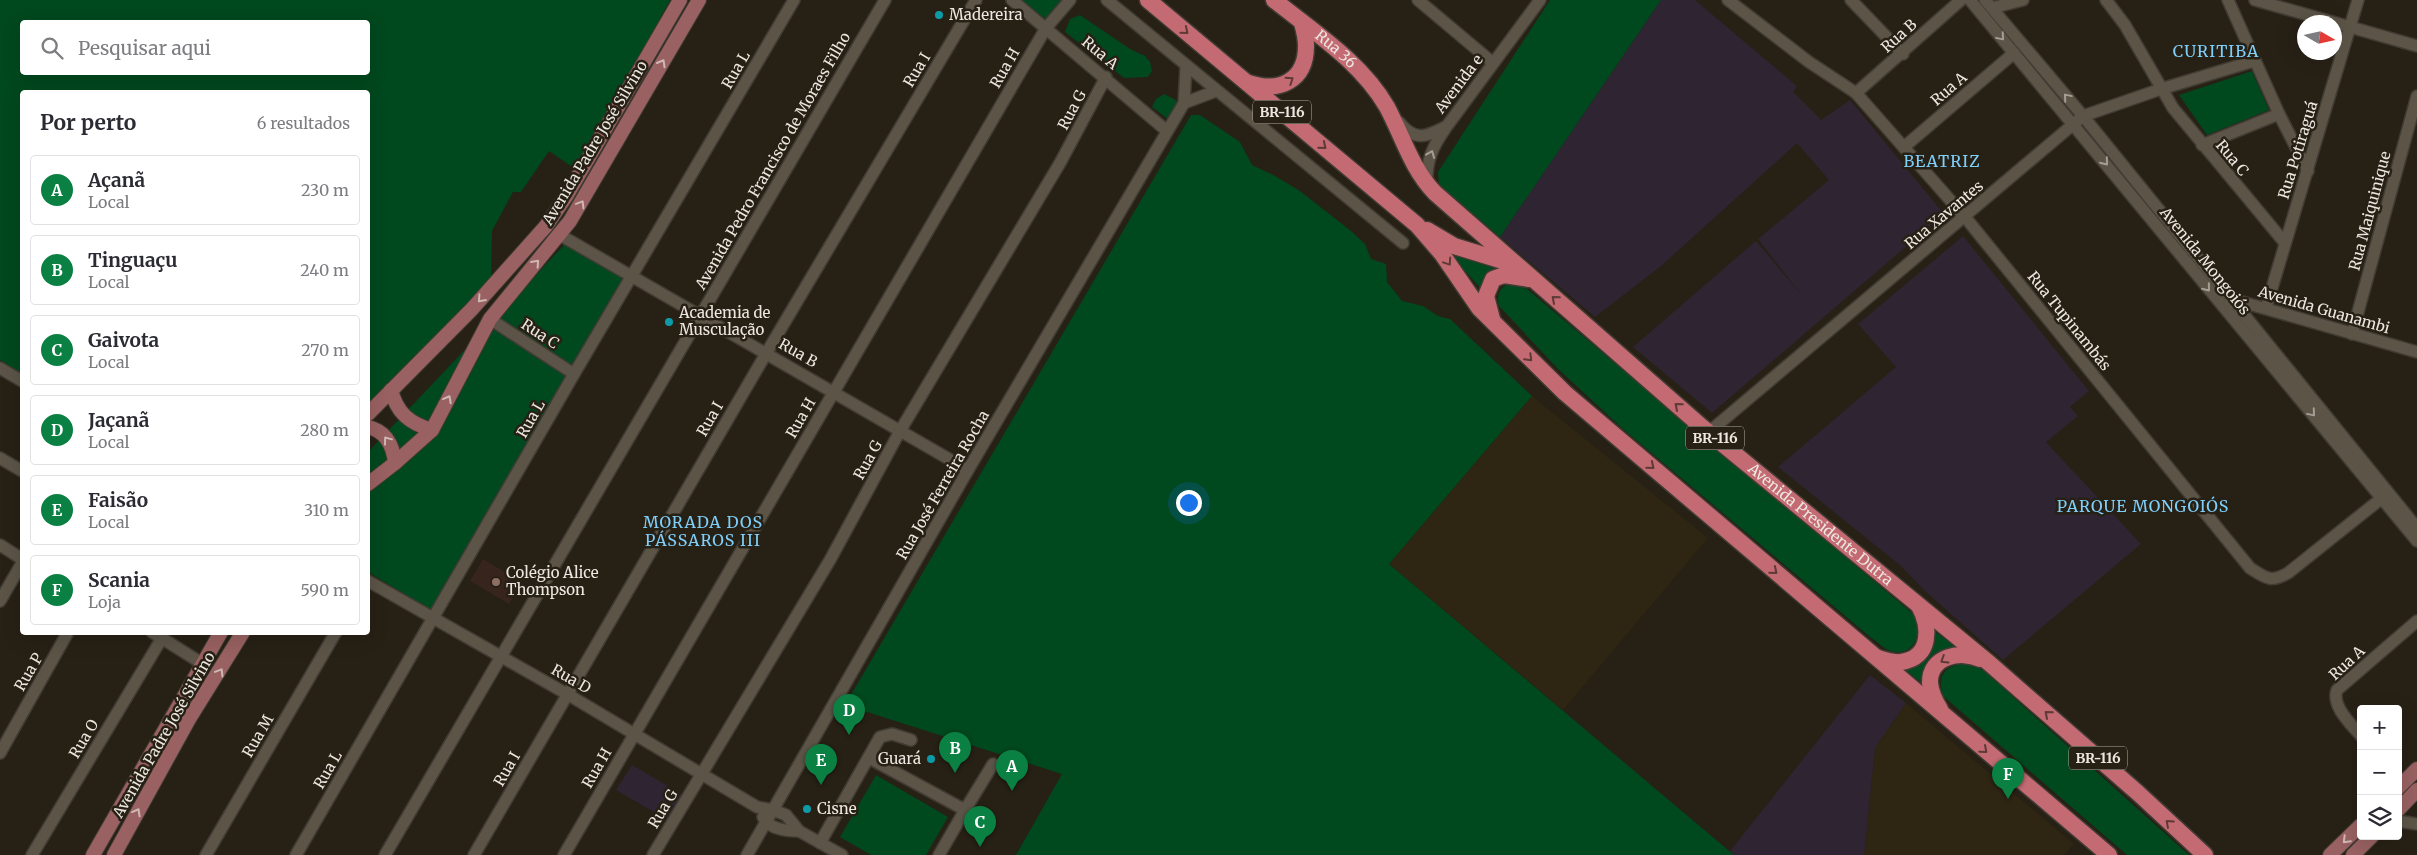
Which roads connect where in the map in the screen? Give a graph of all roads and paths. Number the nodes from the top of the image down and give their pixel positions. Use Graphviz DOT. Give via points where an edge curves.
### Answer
graph roads {
  1 [pos="680,0"];
  2 [pos="699,0"];
  3 [pos="794,0"];
  4 [pos="884,0"];
  5 [pos="976,0"];
  6 [pos="1012,0"];
  7 [pos="1070,0"];
  8 [pos="1107,0"];
  9 [pos="1148,0"];
  10 [pos="1274,0"];
  11 [pos="1418,0"];
  12 [pos="1540,0"];
  13 [pos="1728,0"];
  14 [pos="1851,0"];
  15 [pos="1961,0"];
  16 [pos="1970,0"];
  17 [pos="2023,0"];
  18 [pos="2106,0"];
  19 [pos="2228,0"];
  20 [pos="2255,0"];
  21 [pos="2358,0"];
  22 [pos="2270,2"];
  23 [pos="1989,4"];
  24 [pos="1302,23"];
  25 [pos="2350,27"];
  26 [pos="1046,28"];
  27 [pos="2417,46"];
  28 [pos="2014,53"];
  29 [pos="1903,54"];
  30 [pos="2254,61"];
  31 [pos="1493,63"];
  32 [pos="1186,67"];
  33 [pos="1106,78"];
  34 [pos="1245,81"];
  35 [pos="2161,89"];
  36 [pos="1216,91"];
  37 [pos="1856,93"];
  38 [pos="2417,96"];
  39 [pos="1184,103"];
  40 [pos="1386,107"];
  41 [pos="2278,114"];
  42 [pos="2083,116"];
  43 [pos="2073,124"];
  44 [pos="1447,126"];
  45 [pos="1167,131"];
  46 [pos="2202,144"];
  47 [pos="1904,147"];
  48 [pos="2308,171"];
  49 [pos="1427,184"];
  50 [pos="1965,217"];
  51 [pos="1417,224"];
  52 [pos="560,235"];
  53 [pos="1403,243"];
  54 [pos="2285,243"];
  55 [pos="1517,266"];
  56 [pos="633,276"];
  57 [pos="1534,280"];
  58 [pos="2228,305"];
  59 [pos="2266,308"];
  60 [pos="701,316"];
  61 [pos="490,319"];
  62 [pos="1494,324"];
  63 [pos="2352,334"];
  64 [pos="767,352"];
  65 [pos="2417,352"];
  66 [pos="0,368"];
  67 [pos="574,374"];
  68 [pos="20,380"];
  69 [pos="391,390"];
  70 [pos="834,391"];
  71 [pos="370,412"];
  72 [pos="370,428"];
  73 [pos="432,430"];
  74 [pos="900,431"];
  75 [pos="1709,432"];
  76 [pos="0,458"];
  77 [pos="396,463"];
  78 [pos="20,470"];
  79 [pos="968,470"];
  80 [pos="370,482"];
  81 [pos="2382,498"];
  82 [pos="2417,528"];
  83 [pos="2417,541"];
  84 [pos="0,545"];
  85 [pos="20,558"];
  86 [pos="20,566"];
  87 [pos="370,581"];
  88 [pos="0,601"];
  89 [pos="1918,604"];
  90 [pos="434,619"];
  91 [pos="2417,621"];
  92 [pos="66,635"];
  93 [pos="157,635"];
  94 [pos="219,635"];
  95 [pos="242,635"];
  96 [pos="334,635"];
  97 [pos="501,657"];
  98 [pos="1876,658"];
  99 [pos="1989,663"];
  100 [pos="203,664"];
  101 [pos="567,694"];
  102 [pos="1947,718"];
  103 [pos="2357,731"];
  104 [pos="634,734"];
  105 [pos="911,740"];
  106 [pos="0,753"];
  107 [pos="869,758"];
  108 [pos="992,764"];
  109 [pos="2417,768"];
  110 [pos="701,773"];
  111 [pos="2402,783"];
  112 [pos="2417,790"];
  113 [pos="2402,806"];
  114 [pos="758,807"];
  115 [pos="773,810"];
  116 [pos="965,810"];
  117 [pos="766,822"];
  118 [pos="2402,822"];
  119 [pos="2417,824"];
  120 [pos="2357,829"];
  121 [pos="799,831"];
  122 [pos="2368,840"];
  123 [pos="820,843"];
  124 [pos="32,855"];
  125 [pos="93,855"];
  126 [pos="114,855"];
  127 [pos="206,855"];
  128 [pos="296,855"];
  129 [pos="385,855"];
  130 [pos="474,855"];
  131 [pos="564,855"];
  132 [pos="653,855"];
  133 [pos="747,855"];
  134 [pos="842,855"];
  135 [pos="940,855"];
  136 [pos="2109,855"];
  137 [pos="2205,855"];
  138 [pos="2330,855"];
  139 [pos="2353,855"];
  1 -- 69 [label="main road, Avenida Padre José Silvino, one-way" via="546,226 472,308"];
  52 -- 2 [label="main road, Avenida Padre José Silvino, one-way"];
  3 -- 56 [label="street, Rua L"];
  4 -- 60 [label="street, Avenida Pedro Francisco de Moraes Filho"];
  5 -- 64 [label="street, Rua I"];
  6 -- 26 [label="street, Rua A"];
  7 -- 26 [label="street, Rua H"];
  8 -- 32 [label="street"];
  9 -- 34 [label="highway, Avenida Presidente Dutra / BR-116, one-way"];
  10 -- 24 [label="highway, Rua 36"];
  11 -- 31 [label="street"];
  12 -- 31 [label="street, Avenida e"];
  13 -- 37 [label="street, Rua Tupinambás" via="1809,62"];
  14 -- 29 [label="street"];
  15 -- 29 [label="street, Rua B"];
  16 -- 28 [label="street, Avenida Mongoiós, one-way"];
  17 -- 23 [label="street"];
  18 -- 35 [label="street, Rua C" via="2125,25"];
  19 -- 30 [label="street"];
  20 -- 22 [label="street"];
  21 -- 25 [label="street, Rua Potiraguá"];
  22 -- 25 [label="street"];
  42 -- 23 [label="street, Avenida Mongoiós, one-way"];
  34 -- 24 [label="highway, one-way" via="1272,88 1287,84 1298,74 1306,47"];
  24 -- 40 [label="highway, Rua 36" via="1363,72"];
  25 -- 27 [label="street"];
  25 -- 48 [label="street, Rua Potiraguá"];
  26 -- 33 [label="street, Rua A"];
  26 -- 70 [label="street, Rua H"];
  28 -- 43 [label="street, Avenida Mongoiós"];
  28 -- 47 [label="street, Rua A"];
  29 -- 37 [label="street, Rua B"];
  30 -- 35 [label="street, Rua Xavantes"];
  30 -- 41 [label="street"];
  31 -- 44 [label="street, Avenida e"];
  32 -- 36 [label="street"];
  32 -- 39 [label="street"];
  33 -- 45 [label="street, Rua A"];
  33 -- 74 [label="street, Rua G" via="1060,163"];
  34 -- 51 [label="highway, Avenida Presidente Dutra / BR-116, one-way"];
  35 -- 42 [label="street, Rua Xavantes"];
  35 -- 46 [label="street, Rua C"];
  36 -- 39 [label="street"];
  36 -- 53 [label="street"];
  37 -- 47 [label="street, Rua Tupinambás"];
  38 -- 63 [label="street, Rua Maiquinique"];
  39 -- 45 [label="street, Rua José Ferreira Rocha"];
  40 -- 44 [label="street, Avenida e" via="1408,133 1420,136"];
  40 -- 49 [label="highway, Rua 36" via="1414,167"];
  41 -- 46 [label="street"];
  41 -- 48 [label="street"];
  42 -- 43 [label="street, Rua Xavantes"];
  42 -- 58 [label="street, Avenida Mongoiós"];
  43 -- 50 [label="street, Rua Xavantes"];
  43 -- 58 [label="street, Avenida Mongoiós, one-way"];
  49 -- 44 [label="street, one-way" via="1429,156"];
  45 -- 79 [label="street, Rua José Ferreira Rocha"];
  46 -- 54 [label="street, Rua C"];
  47 -- 50 [label="street, Rua Tupinambás"];
  48 -- 54 [label="street, Rua Potiraguá"];
  49 -- 55 [label="highway, Rua 36"];
  50 -- 75 [label="street, Rua Xavantes"];
  50 -- 81 [label="street, Rua Tupinambás" via="2250,568 2266,578 2282,576"];
  51 -- 55 [label="highway, Avenida Presidente Dutra / BR-116" via="1454,246"];
  51 -- 62 [label="highway, Avenida Presidente Dutra / BR-116, one-way"];
  52 -- 56 [label="street, Rua B"];
  61 -- 52 [label="main road, Avenida Padre José Silvino, one-way"];
  54 -- 59 [label="street, Rua Potiraguá"];
  55 -- 57 [label="highway, Avenida Presidente Dutra / BR-116"];
  56 -- 60 [label="street, Rua B"];
  56 -- 67 [label="street, Rua L"];
  57 -- 62 [label="highway" via="1504,274 1493,279 1486,301"];
  75 -- 57 [label="highway, Avenida Presidente Dutra / BR-116, one-way"];
  58 -- 59 [label="street, Avenida Guanambi" via="2242,302"];
  58 -- 81 [label="street, Avenida Mongoiós, one-way"];
  58 -- 82 [label="street, Avenida Mongoiós"];
  59 -- 63 [label="street, Avenida Guanambi"];
  60 -- 64 [label="street, Rua B"];
  60 -- 97 [label="street, Avenida Pedro Francisco de Moraes Filho"];
  61 -- 67 [label="street, Rua C"];
  73 -- 61 [label="main road, Avenida Padre José Silvino, one-way"];
  62 -- 98 [label="highway, Avenida Presidente Dutra / BR-116, one-way" via="1565,393"];
  63 -- 65 [label="street, Avenida Guanambi"];
  64 -- 70 [label="street, Rua B"];
  64 -- 101 [label="street, Rua I"];
  66 -- 68 [label="street"];
  67 -- 90 [label="street, Rua L"];
  69 -- 71 [label="main road, Avenida Padre José Silvino"];
  69 -- 73 [label="main road" via="400,412 407,419"];
  70 -- 74 [label="street, Rua B"];
  70 -- 104 [label="street, Rua H"];
  77 -- 72 [label="main road, one-way" via="389,440"];
  73 -- 77 [label="main road, Avenida Padre José Silvino"];
  74 -- 79 [label="street, Rua B"];
  74 -- 110 [label="street, Rua G" via="830,560"];
  75 -- 89 [label="highway, Avenida Presidente Dutra / BR-116"];
  76 -- 78 [label="street"];
  77 -- 80 [label="main road, Avenida Padre José Silvino"];
  79 -- 115 [label="street, Rua José Ferreira Rocha"];
  81 -- 83 [label="street, Avenida Mongoiós"];
  84 -- 85 [label="street"];
  86 -- 88 [label="street"];
  87 -- 90 [label="street, Rua D"];
  89 -- 98 [label="highway" via="1927,630 1927,641 1920,652 1901,662"];
  89 -- 99 [label="highway, Avenida Presidente Dutra / BR-116"];
  90 -- 97 [label="street, Rua D"];
  90 -- 128 [label="street, Rua L"];
  91 -- 103 [label="street, Rua A" via="2337,690 2338,707"];
  92 -- 106 [label="street, Rua P"];
  93 -- 100 [label="street"];
  93 -- 124 [label="street, Rua O"];
  94 -- 100 [label="main road, Avenida Padre José Silvino"];
  126 -- 95 [label="main road, Avenida Padre José Silvino, one-way" via="189,719"];
  96 -- 127 [label="street, Rua M"];
  97 -- 101 [label="street, Rua D"];
  97 -- 129 [label="street, Avenida Pedro Francisco de Moraes Filho"];
  98 -- 102 [label="highway, Avenida Presidente Dutra / BR-116"];
  99 -- 102 [label="highway, one-way" via="1971,654 1957,654 1936,666 1930,682 1933,697"];
  137 -- 99 [label="highway, Avenida Presidente Dutra / BR-116, one-way"];
  100 -- 125 [label="main road, Avenida Padre José Silvino"];
  101 -- 104 [label="street, Rua D"];
  101 -- 130 [label="street, Rua I"];
  102 -- 136 [label="highway, Avenida Presidente Dutra / BR-116, one-way"];
  104 -- 110 [label="street, Rua D"];
  104 -- 131 [label="street, Rua H"];
  105 -- 107 [label="street" via="886,734 880,737"];
  107 -- 116 [label="street"];
  107 -- 123 [label="street"];
  108 -- 116 [label="street"];
  109 -- 111 [label="main road"];
  110 -- 114 [label="street, Rua D"];
  110 -- 132 [label="street, Rua G"];
  112 -- 113 [label="main road"];
  114 -- 115 [label="street, Rua D"];
  114 -- 117 [label="street"];
  115 -- 117 [label="street, Rua José Ferreira Rocha"];
  115 -- 121 [label="street" via="791,819"];
  116 -- 135 [label="street"];
  117 -- 121 [label="street" via="784,830"];
  117 -- 133 [label="street, Rua José Ferreira Rocha"];
  118 -- 119 [label="street"];
  120 -- 138 [label="main road, one-way"];
  121 -- 123 [label="street"];
  122 -- 139 [label="main road"];
  123 -- 134 [label="street"];
}
